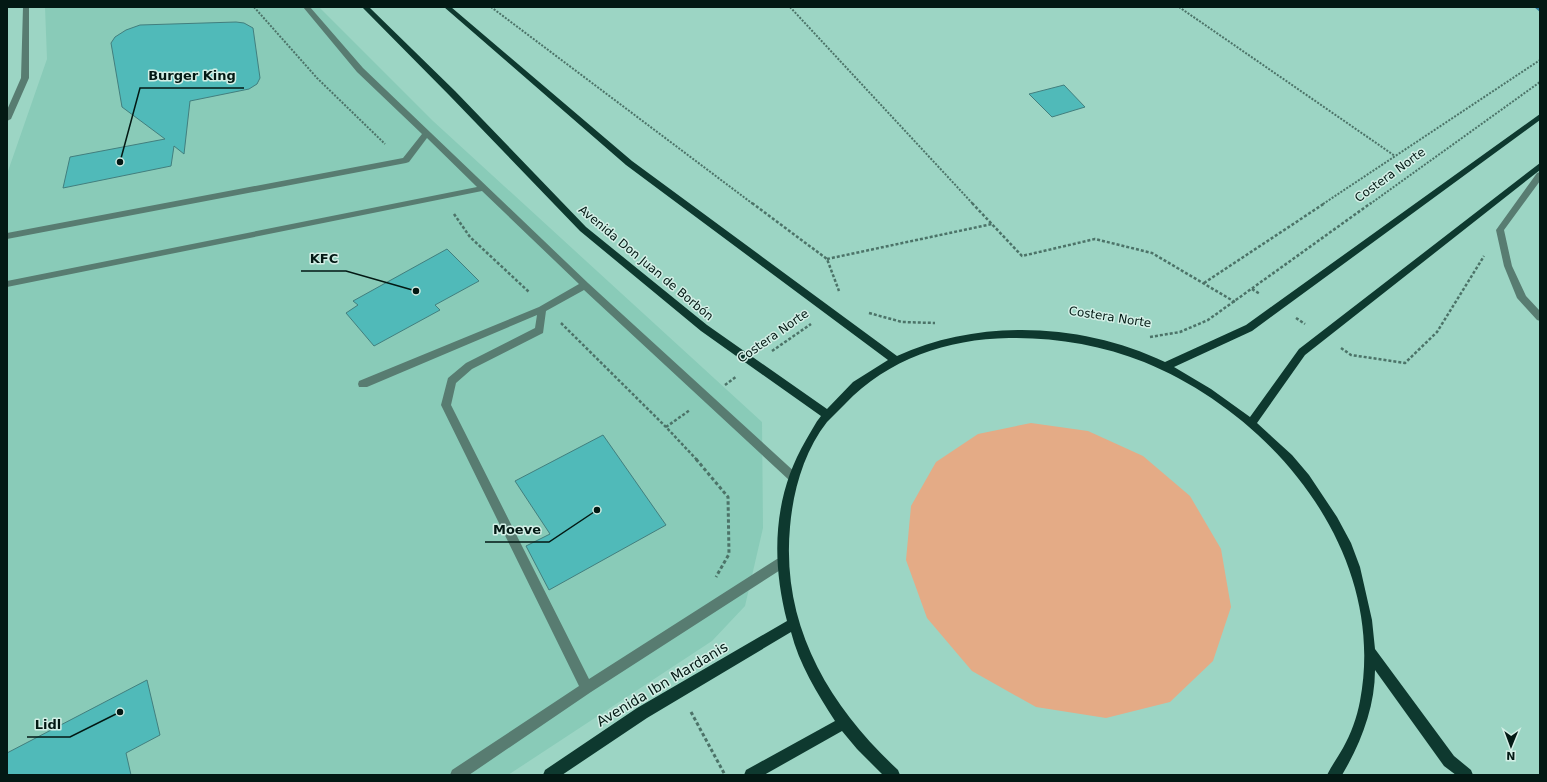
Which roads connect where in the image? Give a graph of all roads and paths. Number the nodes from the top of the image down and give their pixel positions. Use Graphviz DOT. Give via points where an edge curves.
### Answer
graph roads {
  1 [pos="26,7"];
  2 [pos="306,7"];
  3 [pos="365,7"];
  4 [pos="447,7"];
  5 [pos="491,7"];
  6 [pos="790,7"];
  7 [pos="1179,7"];
  8 [pos="1540,60"];
  9 [pos="1540,82"];
  10 [pos="1540,116"];
  11 [pos="7,119"];
  12 [pos="427,133"];
  13 [pos="1395,156"];
  14 [pos="1540,166"];
  15 [pos="1540,175"];
  16 [pos="484,188"];
  17 [pos="993,224"];
  18 [pos="1500,230"];
  19 [pos="7,236"];
  20 [pos="827,259"];
  21 [pos="1204,283"];
  22 [pos="7,284"];
  23 [pos="585,285"];
  24 [pos="1235,302"];
  25 [pos="542,309"];
  26 [pos="830,311"];
  27 [pos="864,311"];
  28 [pos="1540,317"];
  29 [pos="940,323"];
  30 [pos="1143,336"];
  31 [pos="1323,336"];
  32 [pos="896,360"];
  33 [pos="755,364"];
  34 [pos="1164,366"];
  35 [pos="362,384"];
  36 [pos="707,397"];
  37 [pos="827,415"];
  38 [pos="1252,422"];
  39 [pos="666,427"];
  40 [pos="793,477"];
  41 [pos="781,563"];
  42 [pos="793,624"];
  43 [pos="1370,652"];
  44 [pos="587,688"];
  45 [pos="844,723"];
  46 [pos="457,775"];
  47 [pos="550,775"];
  48 [pos="751,775"];
  49 [pos="893,775"];
  50 [pos="1334,775"];
  51 [pos="1466,775"];
  1 -- 11 [label="street" via="25,78"];
  2 -- 12 [label="street" via="360,70"];
  3 -- 33 [label="main road, Avenida Don Juan de Borbón" via="583,229 704,328"];
  4 -- 26 [label="main road" via="629,163"];
  5 -- 20 [label="path"];
  6 -- 17 [label="path"];
  7 -- 13 [label="path"];
  8 -- 13 [label="path"];
  9 -- 24 [label="path, Costera Norte"];
  10 -- 34 [label="main road" via="1250,328"];
  12 -- 16 [label="street"];
  12 -- 19 [label="street" via="406,160"];
  13 -- 21 [label="path"];
  14 -- 31 [label="main road"];
  15 -- 18 [label="street"];
  16 -- 22 [label="street"];
  16 -- 23 [label="street"];
  17 -- 20 [label="path"];
  17 -- 21 [label="path" via="1022,256 1095,239 1152,253"];
  18 -- 28 [label="street" via="1508,266 1522,298"];
  18 -- 31 [label="path" via="1437,332 1405,363 1351,355"];
  20 -- 26 [label="path, Costera Norte" via="843,301"];
  21 -- 24 [label="path"];
  23 -- 25 [label="street"];
  23 -- 36 [label="street"];
  24 -- 30 [label="path, Costera Norte" via="1196,327 1170,335"];
  25 -- 35 [label="street"];
  25 -- 44 [label="street" via="540,330 469,366 452,381 446,405"];
  26 -- 32 [label="main road"];
  26 -- 33 [label="path, Costera Norte"];
  27 -- 29 [label="path" via="891,320"];
  31 -- 38 [label="main road" via="1302,352"];
  32 -- 34 [label="main road" via="950,340 1009,333 1040,334 1087,341"];
  32 -- 37 [label="main road" via="859,384"];
  33 -- 36 [label="path, Costera Norte"];
  33 -- 37 [label="main road, Avenida Don Juan de Borbón"];
  34 -- 38 [label="main road" via="1209,391"];
  36 -- 39 [label="path, Costera Norte"];
  36 -- 40 [label="street"];
  37 -- 40 [label="main road" via="813,434"];
  38 -- 43 [label="main road" via="1299,471 1320,498 1337,528 1362,591"];
  40 -- 41 [label="main road" via="785,504 781,532"];
  41 -- 42 [label="main road"];
  41 -- 44 [label="street"];
  42 -- 45 [label="main road" via="805,658"];
  42 -- 47 [label="main road, Avenida Ibn Mardanis" via="642,713"];
  43 -- 50 [label="main road" via="1369,682 1363,712 1353,741"];
  43 -- 51 [label="main road" via="1449,761"];
  44 -- 46 [label="street"];
  45 -- 48 [label="main road"];
  45 -- 49 [label="main road"];
}
